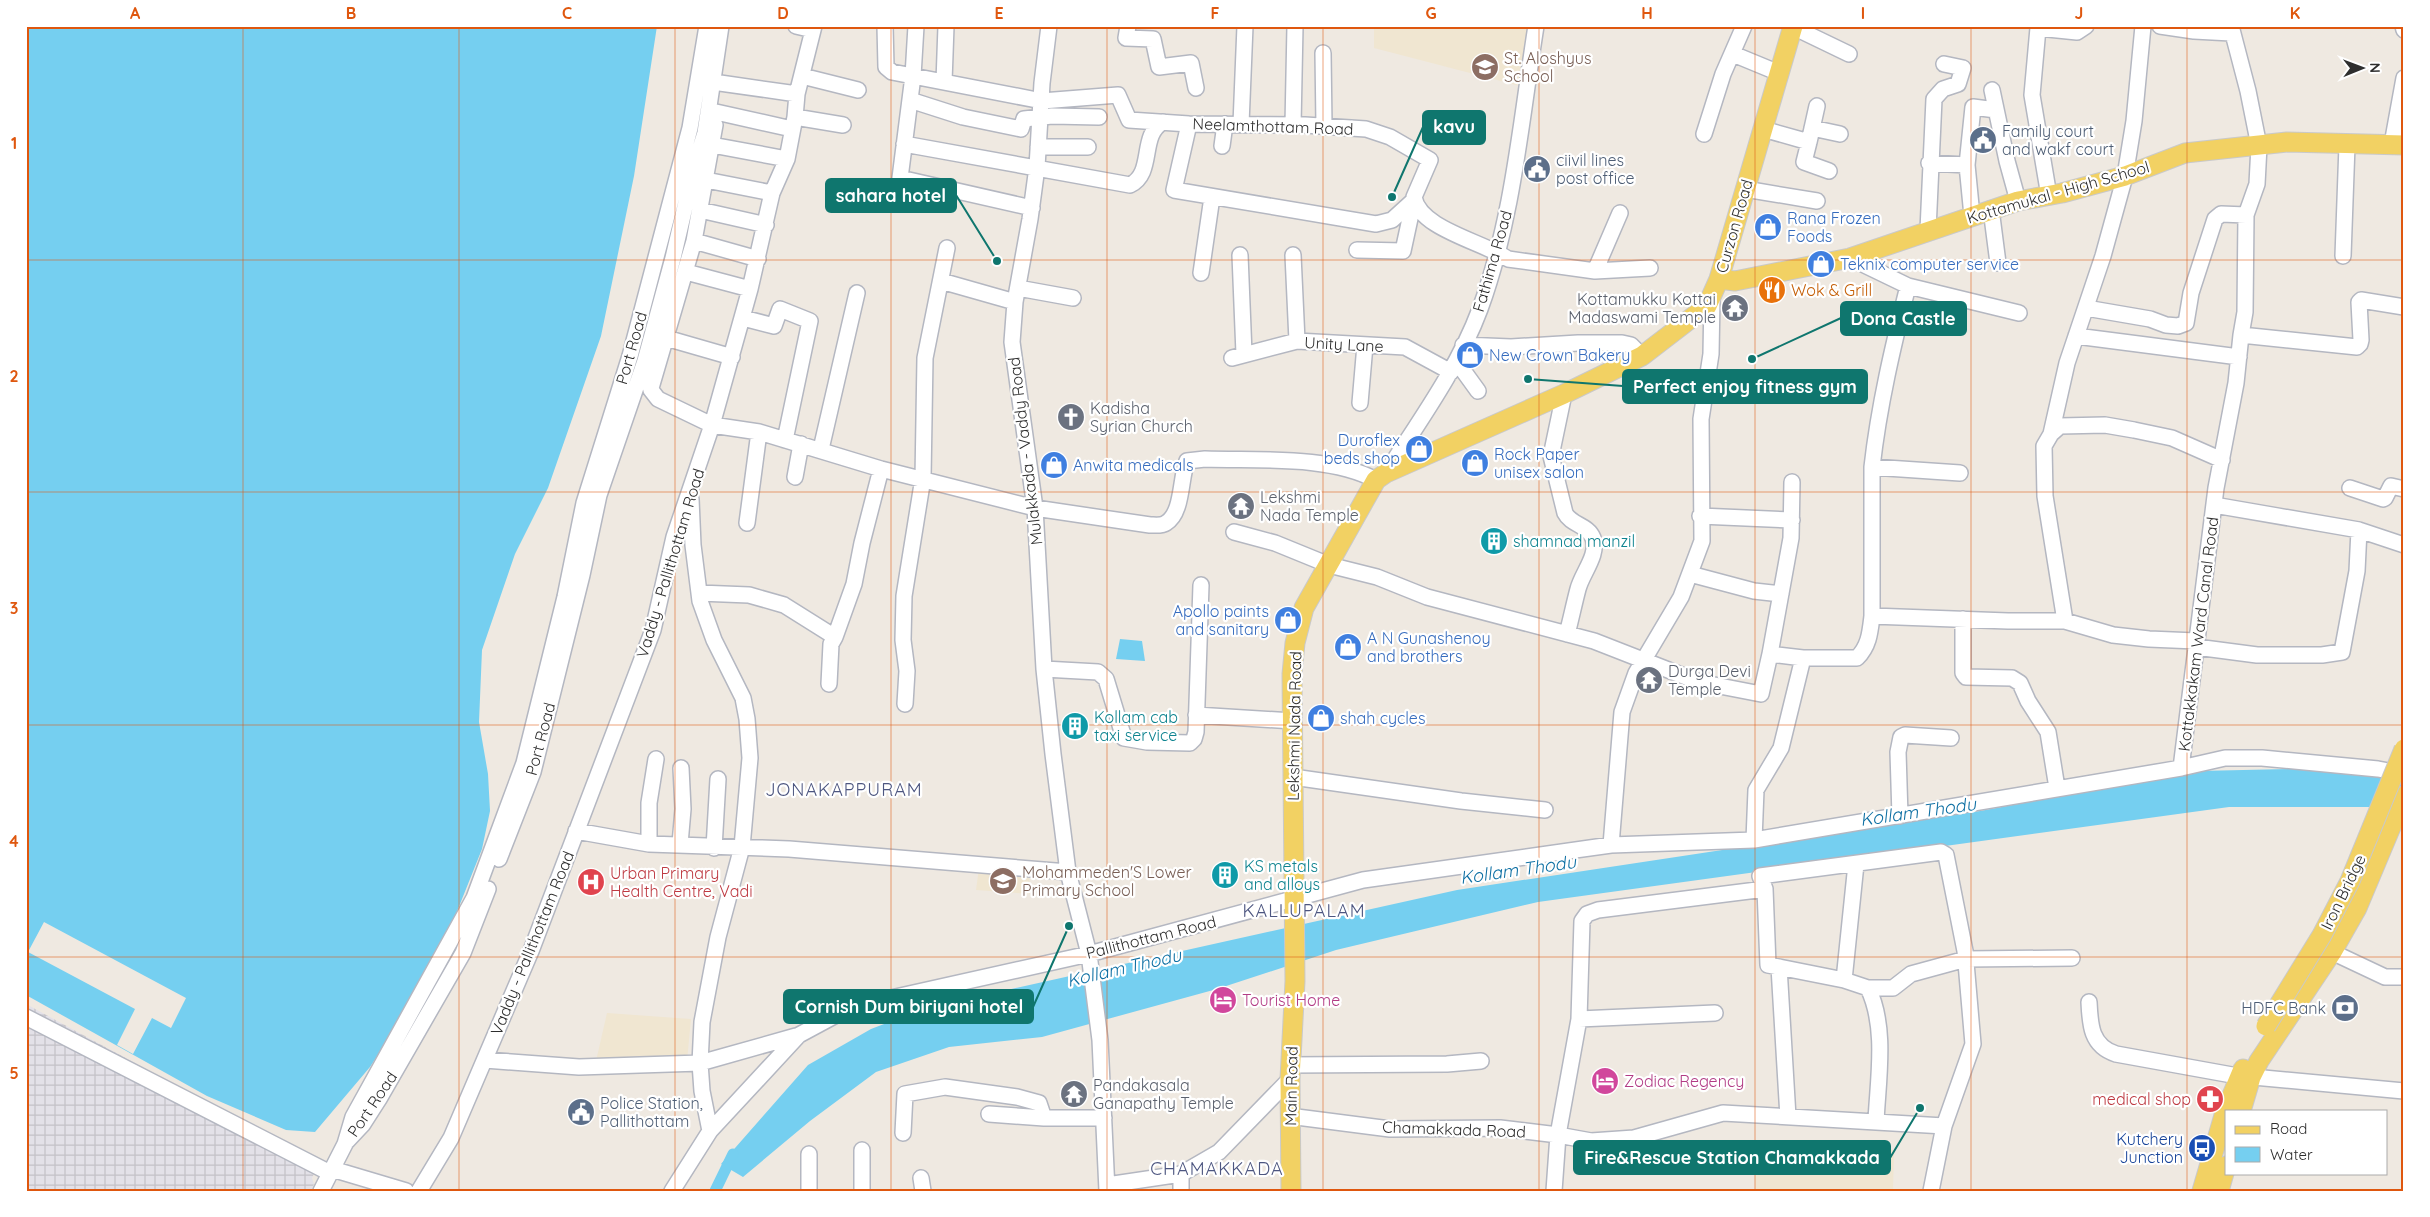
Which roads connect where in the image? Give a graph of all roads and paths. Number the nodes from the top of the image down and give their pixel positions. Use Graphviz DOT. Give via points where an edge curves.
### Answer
graph roads {
  1 [pos="796,26"];
  2 [pos="885,26"];
  3 [pos="916,26"];
  4 [pos="946,26"];
  5 [pos="1049,26"];
  6 [pos="1128,26"];
  7 [pos="1245,26"];
  8 [pos="1295,26"];
  9 [pos="1536,26"];
  10 [pos="1744,26"];
  11 [pos="2086,26"];
  12 [pos="2143,26"];
  13 [pos="2160,26"];
  14 [pos="2403,26"];
  15 [pos="1793,27"];
  16 [pos="2038,27"];
  17 [pos="814,28"];
  18 [pos="716,29"];
  19 [pos="2231,30"];
  20 [pos="2404,30"];
  21 [pos="1323,53"];
  22 [pos="1734,54"];
  23 [pos="1849,54"];
  24 [pos="1944,64"];
  25 [pos="1779,73"];
  26 [pos="802,76"];
  27 [pos="913,76"];
  28 [pos="2404,78"];
  29 [pos="944,82"];
  30 [pos="720,83"];
  31 [pos="1196,88"];
  32 [pos="858,90"];
  33 [pos="1992,90"];
  34 [pos="797,94"];
  35 [pos="910,100"];
  36 [pos="1042,101"];
  37 [pos="1816,106"];
  38 [pos="1996,110"];
  39 [pos="716,112"];
  40 [pos="1041,117"];
  41 [pos="1100,117"];
  42 [pos="1163,122"];
  43 [pos="794,123"];
  44 [pos="1189,124"];
  45 [pos="1225,124"];
  46 [pos="1241,124"];
  47 [pos="1293,124"];
  48 [pos="843,125"];
  49 [pos="1324,126"];
  50 [pos="1763,129"];
  51 [pos="1704,134"];
  52 [pos="1840,134"];
  53 [pos="1811,135"];
  54 [pos="904,144"];
  55 [pos="2347,144"];
  56 [pos="2398,144"];
  57 [pos="712,145"];
  58 [pos="1222,146"];
  59 [pos="2259,146"];
  60 [pos="1038,147"];
  61 [pos="1088,147"];
  62 [pos="787,159"];
  63 [pos="1930,163"];
  64 [pos="1967,165"];
  65 [pos="1037,167"];
  66 [pos="1829,172"];
  67 [pos="2125,176"];
  68 [pos="706,180"];
  69 [pos="1745,189"];
  70 [pos="772,193"];
  71 [pos="2049,196"];
  72 [pos="1212,197"];
  73 [pos="1414,200"];
  74 [pos="1817,201"];
  75 [pos="2018,201"];
  76 [pos="1032,208"];
  77 [pos="700,210"];
  78 [pos="1991,210"];
  79 [pos="1620,213"];
  80 [pos="2246,215"];
  81 [pos="1972,216"];
  82 [pos="766,225"];
  83 [pos="1928,230"];
  84 [pos="694,241"];
  85 [pos="947,248"];
  86 [pos="1357,250"];
  87 [pos="1497,251"];
  88 [pos="1240,255"];
  89 [pos="1293,256"];
  90 [pos="2343,256"];
  91 [pos="1850,258"];
  92 [pos="758,259"];
  93 [pos="1998,263"];
  94 [pos="1650,268"];
  95 [pos="1595,270"];
  96 [pos="686,272"];
  97 [pos="1201,272"];
  98 [pos="1719,279"];
  99 [pos="941,281"];
  100 [pos="1908,286"];
  101 [pos="750,289"];
  102 [pos="857,293"];
  103 [pos="1016,295"];
  104 [pos="1073,298"];
  105 [pos="1712,298"];
  106 [pos="2404,307"];
  107 [pos="2086,308"];
  108 [pos="2019,313"];
  109 [pos="742,318"];
  110 [pos="2241,335"];
  111 [pos="2076,336"];
  112 [pos="666,338"];
  113 [pos="1297,341"];
  114 [pos="1365,345"];
  115 [pos="1463,345"];
  116 [pos="630,356"];
  117 [pos="1642,356"];
  118 [pos="732,357"];
  119 [pos="2239,358"];
  120 [pos="645,362"];
  121 [pos="1454,367"];
  122 [pos="650,390"];
  123 [pos="1478,391"];
  124 [pos="1564,394"];
  125 [pos="1360,403"];
  126 [pos="712,425"];
  127 [pos="760,432"];
  128 [pos="2051,434"];
  129 [pos="785,440"];
  130 [pos="801,444"];
  131 [pos="821,449"];
  132 [pos="2222,460"];
  133 [pos="1872,467"];
  134 [pos="881,469"];
  135 [pos="1960,473"];
  136 [pos="795,477"];
  137 [pos="1381,477"];
  138 [pos="923,478"];
  139 [pos="1792,482"];
  140 [pos="2350,488"];
  141 [pos="691,489"];
  142 [pos="2404,489"];
  143 [pos="2214,505"];
  144 [pos="1034,508"];
  145 [pos="1700,516"];
  146 [pos="1792,520"];
  147 [pos="747,523"];
  148 [pos="2359,530"];
  149 [pos="1234,532"];
  150 [pos="2404,544"];
  151 [pos="1329,565"];
  152 [pos="1690,574"];
  153 [pos="1200,585"];
  154 [pos="699,593"];
  155 [pos="1781,594"];
  156 [pos="1872,616"];
  157 [pos="1963,619"];
  158 [pos="2065,621"];
  159 [pos="1567,634"];
  160 [pos="835,637"];
  161 [pos="2196,644"];
  162 [pos="1770,654"];
  163 [pos="1803,658"];
  164 [pos="1644,660"];
  165 [pos="1044,669"];
  166 [pos="830,684"];
  167 [pos="905,704"];
  168 [pos="1196,715"];
  169 [pos="1293,721"];
  170 [pos="1951,738"];
  171 [pos="2404,749"];
  172 [pos="656,759"];
  173 [pos="682,768"];
  174 [pos="2181,768"];
  175 [pos="2404,774"];
  176 [pos="1293,777"];
  177 [pos="718,779"];
  178 [pos="2057,788"];
  179 [pos="2404,796"];
  180 [pos="1545,810"];
  181 [pos="1903,817"];
  182 [pos="576,831"];
  183 [pos="1754,840"];
  184 [pos="649,844"];
  185 [pos="680,844"];
  186 [pos="1611,845"];
  187 [pos="742,847"];
  188 [pos="714,848"];
  189 [pos="1856,864"];
  190 [pos="1068,872"];
  191 [pos="1765,889"];
  192 [pos="1294,907"];
  193 [pos="2332,952"];
  194 [pos="2072,958"];
  195 [pos="1090,959"];
  196 [pos="1966,959"];
  197 [pos="1779,967"];
  198 [pos="2404,978"];
  199 [pos="1844,980"];
  200 [pos="1868,988"];
  201 [pos="2089,1002"];
  202 [pos="1715,1014"];
  203 [pos="26,1017"];
  204 [pos="1579,1019"];
  205 [pos="799,1035"];
  206 [pos="484,1060"];
  207 [pos="1481,1061"];
  208 [pos="700,1063"];
  209 [pos="1290,1072"];
  210 [pos="2245,1077"];
  211 [pos="2404,1091"];
  212 [pos="2227,1110"];
  213 [pos="2241,1110"];
  214 [pos="989,1114"];
  215 [pos="2225,1115"];
  216 [pos="1290,1116"];
  217 [pos="1788,1117"];
  218 [pos="1044,1118"];
  219 [pos="1104,1118"];
  220 [pos="1876,1121"];
  221 [pos="1944,1126"];
  222 [pos="710,1131"];
  223 [pos="902,1133"];
  224 [pos="1558,1135"];
  225 [pos="345,1144"];
  226 [pos="862,1150"];
  227 [pos="809,1154"];
  228 [pos="331,1171"];
  229 [pos="1181,1174"];
  230 [pos="1107,1188"];
  231 [pos="321,1191"];
  232 [pos="406,1191"];
  233 [pos="419,1191"];
  234 [pos="672,1191"];
  235 [pos="809,1191"];
  236 [pos="862,1191"];
  237 [pos="1181,1191"];
  238 [pos="1291,1191"];
  239 [pos="1554,1191"];
  240 [pos="1931,1191"];
  241 [pos="2202,1191"];
  1 -- 17 [label="street"];
  2 -- 27 [label="street" via="886,68"];
  3 -- 27 [label="street"];
  4 -- 29 [label="street"];
  5 -- 36 [label="street, Mulakkada - Vaddy Road"];
  6 -- 31 [label="street" via="1126,38 1153,39 1159,67 1191,63"];
  7 -- 46 [label="street"];
  8 -- 47 [label="street"];
  9 -- 87 [label="street, Fathima Road" via="1509,200"];
  10 -- 22 [label="street"];
  11 -- 16 [label="street" via="2077,32"];
  12 -- 67 [label="street"];
  13 -- 19 [label="street" via="2194,31"];
  14 -- 20 [label="street"];
  15 -- 23 [label="street"];
  15 -- 25 [label="main road, Curzon Road"];
  16 -- 71 [label="street" via="2032,95"];
  17 -- 26 [label="street, Vaddy - Pallithottam Road"];
  18 -- 30 [label="street" via="725,51"];
  18 -- 116 [label="street, Port Road"];
  18 -- 120 [label="street, Port Road" via="705,133"];
  19 -- 59 [label="street, Kottakkakam Ward Canal Road"];
  21 -- 49 [label="street"];
  22 -- 25 [label="street"];
  22 -- 51 [label="street"];
  24 -- 63 [label="street" via="1963,68 1958,84 1943,89 1934,99"];
  25 -- 50 [label="main road, Curzon Road"];
  26 -- 32 [label="street"];
  26 -- 34 [label="street, Vaddy - Pallithottam Road"];
  27 -- 29 [label="street"];
  27 -- 35 [label="street"];
  28 -- 56 [label="street"];
  29 -- 36 [label="street"];
  30 -- 34 [label="street"];
  30 -- 39 [label="street"];
  33 -- 38 [label="street"];
  34 -- 43 [label="street, Vaddy - Pallithottam Road"];
  35 -- 40 [label="street" via="963,118 1021,129 1024,119"];
  35 -- 54 [label="street"];
  36 -- 40 [label="street, Mulakkada - Vaddy Road"];
  36 -- 42 [label="street, Neelamthottam Road" via="1118,96 1129,120"];
  37 -- 53 [label="street"];
  38 -- 64 [label="street" via="1974,107"];
  38 -- 75 [label="street"];
  39 -- 43 [label="street"];
  39 -- 57 [label="street"];
  40 -- 41 [label="street"];
  40 -- 60 [label="street, Mulakkada - Vaddy Road"];
  42 -- 44 [label="street, Neelamthottam Road"];
  42 -- 65 [label="street" via="1154,127 1150,137 1142,175 1130,185"];
  43 -- 48 [label="street"];
  43 -- 62 [label="street, Vaddy - Pallithottam Road"];
  44 -- 45 [label="street, Neelamthottam Road"];
  44 -- 72 [label="street" via="1174,190"];
  45 -- 46 [label="street, Neelamthottam Road"];
  45 -- 58 [label="street"];
  46 -- 47 [label="street, Neelamthottam Road"];
  47 -- 49 [label="street, Neelamthottam Road"];
  49 -- 73 [label="street, Neelamthottam Road" via="1366,129 1390,137 1428,157 1430,163"];
  50 -- 53 [label="street"];
  50 -- 69 [label="main road, Curzon Road"];
  52 -- 53 [label="street"];
  53 -- 66 [label="street" via="1804,162"];
  54 -- 65 [label="street"];
  54 -- 76 [label="street" via="900,178"];
  55 -- 56 [label="main road, Kottamukal - High School"];
  55 -- 59 [label="main road, Kottamukal - High School" via="2287,142"];
  55 -- 90 [label="street"];
  57 -- 62 [label="street"];
  57 -- 68 [label="street"];
  59 -- 67 [label="main road, Kottamukal - High School" via="2185,153"];
  59 -- 80 [label="street, Kottakkakam Ward Canal Road" via="2257,184"];
  60 -- 61 [label="street"];
  60 -- 65 [label="street, Mulakkada - Vaddy Road"];
  62 -- 70 [label="street, Vaddy - Pallithottam Road"];
  63 -- 64 [label="street"];
  63 -- 83 [label="street"];
  64 -- 81 [label="street"];
  65 -- 76 [label="street, Mulakkada - Vaddy Road"];
  67 -- 71 [label="main road, Kottamukal - High School"];
  67 -- 107 [label="street"];
  68 -- 70 [label="street"];
  68 -- 77 [label="street"];
  69 -- 74 [label="street"];
  69 -- 98 [label="main road, Curzon Road"];
  70 -- 82 [label="street, Vaddy - Pallithottam Road"];
  71 -- 75 [label="main road, Kottamukal - High School"];
  72 -- 73 [label="street" via="1376,224 1392,220"];
  72 -- 97 [label="street"];
  73 -- 86 [label="street" via="1403,251"];
  73 -- 87 [label="street" via="1429,220 1440,228"];
  75 -- 78 [label="main road, Kottamukal - High School"];
  76 -- 103 [label="street, Mulakkada - Vaddy Road"];
  77 -- 82 [label="street"];
  77 -- 84 [label="street"];
  78 -- 81 [label="main road, Kottamukal - High School"];
  78 -- 93 [label="street"];
  79 -- 95 [label="street"];
  80 -- 107 [label="street" via="2221,214 2215,219 2191,293 2186,323 2166,325 2150,319"];
  80 -- 110 [label="street, Kottakkakam Ward Canal Road" via="2246,312"];
  81 -- 83 [label="main road, Kottamukal - High School"];
  82 -- 92 [label="street, Vaddy - Pallithottam Road"];
  83 -- 91 [label="main road, Kottamukal - High School"];
  84 -- 92 [label="street"];
  84 -- 96 [label="street"];
  85 -- 99 [label="street"];
  87 -- 95 [label="street" via="1508,260"];
  87 -- 115 [label="street, Fathima Road" via="1480,309"];
  88 -- 113 [label="street, Unity Lane" via="1238,356"];
  89 -- 113 [label="street"];
  91 -- 98 [label="main road, Kottamukal - High School" via="1735,280"];
  91 -- 100 [label="street"];
  92 -- 101 [label="street, Vaddy - Pallithottam Road"];
  94 -- 95 [label="street"];
  96 -- 101 [label="street"];
  96 -- 112 [label="street"];
  98 -- 105 [label="main road, Curzon Road"];
  99 -- 103 [label="street"];
  99 -- 138 [label="street" via="925,358"];
  100 -- 108 [label="street"];
  100 -- 133 [label="street" via="1882,392"];
  101 -- 109 [label="street, Vaddy - Pallithottam Road"];
  102 -- 131 [label="street"];
  103 -- 104 [label="street"];
  103 -- 144 [label="street, Mulakkada - Vaddy Road" via="1013,360"];
  105 -- 117 [label="main road, Curzon Road" via="1707,306"];
  105 -- 145 [label="street" via="1711,354 1701,419"];
  106 -- 110 [label="street" via="2359,302 2361,340 2357,347"];
  107 -- 111 [label="street"];
  109 -- 118 [label="street, Vaddy - Pallithottam Road"];
  109 -- 129 [label="street" via="774,326 780,309 810,321"];
  110 -- 119 [label="street, Kottakkakam Ward Canal Road"];
  111 -- 119 [label="street"];
  111 -- 128 [label="street"];
  112 -- 118 [label="street"];
  112 -- 122 [label="street"];
  113 -- 114 [label="street, Unity Lane"];
  114 -- 121 [label="street, Unity Lane" via="1405,347"];
  114 -- 125 [label="street"];
  115 -- 117 [label="street" via="1511,347 1578,342 1622,343 1631,345"];
  115 -- 121 [label="street, Fathima Road"];
  116 -- 120 [label="street"];
  116 -- 225 [label="street, Port Road" via="584,503 565,597 520,772 474,898 353,1117"];
  117 -- 124 [label="main road, Curzon Road"];
  118 -- 126 [label="street, Vaddy - Pallithottam Road"];
  119 -- 132 [label="street, Kottakkakam Ward Canal Road"];
  120 -- 122 [label="street"];
  120 -- 225 [label="street, Port Road" via="599,495 533,772 463,953 379,1099"];
  121 -- 123 [label="street"];
  121 -- 137 [label="street, Fathima Road"];
  122 -- 126 [label="street" via="658,399"];
  124 -- 137 [label="main road, Curzon Road"];
  124 -- 159 [label="street" via="1551,456 1568,521 1588,531 1593,538 1593,555 1578,586"];
  126 -- 127 [label="street"];
  126 -- 141 [label="street, Vaddy - Pallithottam Road"];
  127 -- 129 [label="street"];
  127 -- 147 [label="street"];
  128 -- 132 [label="street" via="2060,426 2105,425 2172,438"];
  128 -- 158 [label="street" via="2044,446 2045,496"];
  129 -- 130 [label="street"];
  130 -- 131 [label="street"];
  130 -- 136 [label="street"];
  131 -- 134 [label="street"];
  132 -- 143 [label="street, Kottakkakam Ward Canal Road"];
  133 -- 135 [label="street"];
  133 -- 156 [label="street"];
  134 -- 138 [label="street"];
  134 -- 160 [label="street" via="854,584"];
  137 -- 144 [label="street" via="1320,463 1188,460 1182,473 1180,499 1172,519 1165,525"];
  137 -- 151 [label="main road, Lekshmi Nada Road"];
  138 -- 144 [label="street"];
  138 -- 167 [label="street" via="904,596"];
  139 -- 146 [label="street"];
  140 -- 142 [label="street" via="2382,499 2392,486"];
  141 -- 154 [label="street"];
  141 -- 182 [label="street, Vaddy - Pallithottam Road" via="674,537 653,630"];
  143 -- 148 [label="street"];
  143 -- 161 [label="street, Kottakkakam Ward Canal Road"];
  144 -- 165 [label="street, Mulakkada - Vaddy Road"];
  145 -- 146 [label="street"];
  145 -- 152 [label="street" via="1702,541"];
  146 -- 155 [label="street" via="1788,564"];
  148 -- 150 [label="street"];
  148 -- 161 [label="street" via="2357,571 2342,652 2257,655"];
  149 -- 151 [label="street"];
  151 -- 159 [label="street" via="1377,577 1426,597"];
  151 -- 169 [label="main road, Lekshmi Nada Road" via="1304,608 1295,643"];
  152 -- 155 [label="street" via="1754,591"];
  152 -- 164 [label="street" via="1682,596"];
  153 -- 168 [label="street"];
  154 -- 160 [label="street" via="749,594 784,605"];
  154 -- 187 [label="street" via="714,640 743,698 747,719 750,758"];
  155 -- 162 [label="street"];
  156 -- 157 [label="street"];
  156 -- 163 [label="street" via="1869,640 1857,658"];
  157 -- 158 [label="street"];
  157 -- 178 [label="street" via="1963,673 1972,679 2012,678 2020,683 2048,732"];
  158 -- 161 [label="street" via="2113,634"];
  159 -- 164 [label="street"];
  160 -- 166 [label="street" via="831,644"];
  161 -- 174 [label="street, Kottakkakam Ward Canal Road"];
  162 -- 163 [label="street"];
  162 -- 164 [label="street" via="1761,694 1699,682"];
  163 -- 183 [label="street" via="1780,748 1756,790"];
  164 -- 186 [label="street" via="1636,672 1622,712"];
  165 -- 168 [label="street" via="1098,672 1106,679 1121,735 1128,740 1190,743 1196,732"];
  165 -- 190 [label="street, Mulakkada - Vaddy Road"];
  168 -- 169 [label="street"];
  169 -- 176 [label="main road, Lekshmi Nada Road"];
  170 -- 181 [label="street" via="1905,735 1901,738 1898,752"];
  171 -- 210 [label="main road, Iron Bridge, bridge" via="2350,882 2266,1026"];
  172 -- 184 [label="street"];
  173 -- 185 [label="street"];
  174 -- 175 [label="street" via="2225,758 2262,758"];
  174 -- 178 [label="street, Kottakkakam Ward Canal Road"];
  176 -- 180 [label="street"];
  176 -- 192 [label="main road, Lekshmi Nada Road"];
  177 -- 188 [label="street"];
  178 -- 181 [label="street, Kottakkakam Ward Canal Road"];
  179 -- 193 [label="main road, Iron Bridge" via="2357,908"];
  181 -- 183 [label="street, Kottakkakam Ward Canal Road"];
  182 -- 184 [label="street"];
  182 -- 206 [label="street, Vaddy - Pallithottam Road" via="532,951"];
  183 -- 186 [label="street, Kottakkakam Ward Canal Road"];
  184 -- 185 [label="street"];
  185 -- 188 [label="street"];
  186 -- 192 [label="street, Kottakkakam Ward Canal Road" via="1363,880"];
  187 -- 188 [label="street"];
  187 -- 190 [label="street"];
  187 -- 208 [label="street" via="718,937 702,1022"];
  189 -- 191 [label="street" via="1760,876"];
  189 -- 196 [label="street" via="1936,851 1946,855"];
  189 -- 199 [label="street"];
  190 -- 195 [label="street, Mulakkada - Vaddy Road"];
  191 -- 197 [label="street" via="1768,965"];
  191 -- 204 [label="street" via="1674,899 1587,914 1582,921"];
  192 -- 195 [label="street, Pallithottam Road"];
  192 -- 209 [label="main road, Main Road" via="1295,981"];
  193 -- 198 [label="street" via="2385,977"];
  193 -- 210 [label="main road, Iron Bridge" via="2260,1061"];
  194 -- 196 [label="street"];
  195 -- 205 [label="street, Pallithottam Road" via="891,998 838,1014"];
  195 -- 219 [label="street, Mulakkada - Vaddy Road" via="1100,1040"];
  196 -- 200 [label="street" via="1911,974 1893,988"];
  196 -- 221 [label="street" via="1973,1044"];
  197 -- 199 [label="street"];
  197 -- 217 [label="street"];
  199 -- 200 [label="street"];
  200 -- 220 [label="street" via="1876,1005 1879,1045"];
  201 -- 210 [label="street" via="2095,1039 2108,1052"];
  202 -- 204 [label="street"];
  203 -- 228 [label="street"];
  204 -- 224 [label="street"];
  205 -- 208 [label="street"];
  205 -- 222 [label="street, Pallithottam Road"];
  206 -- 208 [label="street" via="580,1067"];
  206 -- 233 [label="street, Vaddy - Pallithottam Road" via="451,1138"];
  207 -- 209 [label="street"];
  208 -- 222 [label="street"];
  209 -- 216 [label="main road, Main Road"];
  209 -- 229 [label="street" via="1218,1152"];
  210 -- 211 [label="street"];
  210 -- 212 [label="main road"];
  210 -- 213 [label="main road"];
  214 -- 218 [label="street"];
  215 -- 241 [label="main road"];
  216 -- 224 [label="street, Chamakkada Road" via="1390,1129 1500,1128"];
  216 -- 238 [label="main road, Main Road"];
  217 -- 220 [label="street, Chamakkada Road"];
  217 -- 224 [label="street, Chamakkada Road" via="1723,1113 1634,1138 1591,1141"];
  218 -- 219 [label="street"];
  218 -- 223 [label="street" via="1039,1104 1017,1097 945,1087 905,1094"];
  219 -- 230 [label="street, Mulakkada - Vaddy Road"];
  220 -- 221 [label="street, Chamakkada Road"];
  221 -- 240 [label="street"];
  222 -- 234 [label="street, Pallithottam Road"];
  224 -- 239 [label="street"];
  225 -- 228 [label="street"];
  226 -- 236 [label="street"];
  227 -- 235 [label="street"];
  228 -- 231 [label="street"];
  228 -- 232 [label="street"];
  229 -- 230 [label="street"];
  229 -- 237 [label="street"];
}
